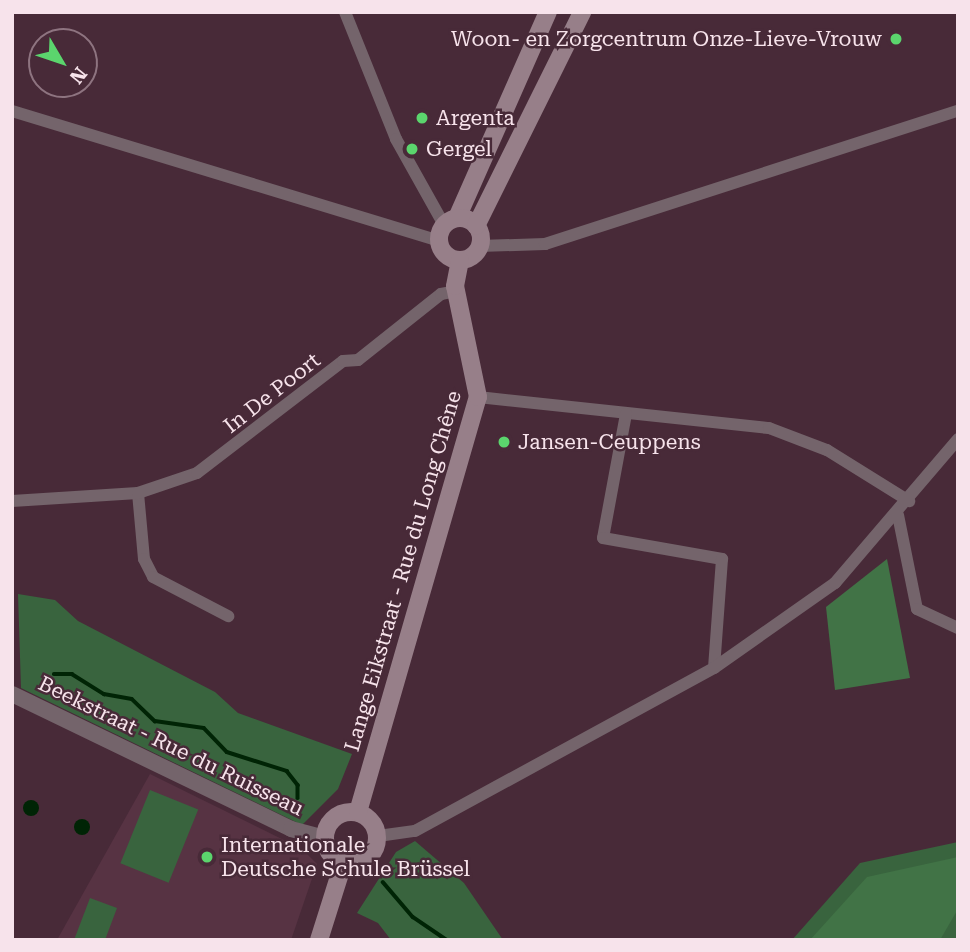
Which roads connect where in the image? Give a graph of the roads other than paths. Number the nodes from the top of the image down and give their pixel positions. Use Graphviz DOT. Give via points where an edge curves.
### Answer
graph roads {
  1 [pos="345,12"];
  2 [pos="548,12"];
  3 [pos="582,12"];
  4 [pos="12,111"];
  5 [pos="958,111"];
  6 [pos="476,226"];
  7 [pos="446,228"];
  8 [pos="479,246"];
  9 [pos="460,260"];
  10 [pos="456,291"];
  11 [pos="478,397"];
  12 [pos="626,414"];
  13 [pos="958,439"];
  14 [pos="138,493"];
  15 [pos="909,501"];
  16 [pos="12,502"];
  17 [pos="898,516"];
  18 [pos="228,616"];
  19 [pos="958,628"];
  20 [pos="713,668"];
  21 [pos="12,694"];
  22 [pos="358,812"];
  23 [pos="378,836"];
  24 [pos="318,837"];
  25 [pos="343,864"];
  26 [pos="319,940"];
  1 -- 7 [label="street" via="396,139"];
  2 -- 7 [label="main road"];
  3 -- 6 [label="main road"];
  4 -- 7 [label="street"];
  5 -- 8 [label="street" via="545,244"];
  6 -- 7 [label="main road"];
  6 -- 8 [label="main road"];
  7 -- 9 [label="main road" via="445,254"];
  8 -- 9 [label="main road"];
  9 -- 10 [label="main road, Lange Eikstraat - Rue du Long Chêne"];
  10 -- 11 [label="main road, Lange Eikstraat - Rue du Long Chêne"];
  10 -- 14 [label="street, In De Poort" via="441,294 358,360 343,361 197,473"];
  11 -- 12 [label="street"];
  11 -- 22 [label="main road, Lange Eikstraat - Rue du Long Chêne"];
  12 -- 15 [label="street" via="789,433"];
  12 -- 20 [label="street" via="603,538 722,559"];
  13 -- 15 [label="street"];
  14 -- 16 [label="street, In De Poort"];
  14 -- 18 [label="street" via="144,559 153,577"];
  15 -- 17 [label="street"];
  17 -- 19 [label="street" via="917,609"];
  17 -- 20 [label="street" via="835,583"];
  20 -- 23 [label="street" via="415,831"];
  21 -- 24 [label="street, Beekstraat - Rue du Ruisseau"];
  22 -- 23 [label="main road" via="370,820"];
  22 -- 24 [label="main road" via="335,817"];
  23 -- 25 [label="main road" via="368,859"];
  24 -- 25 [label="main road"];
  25 -- 26 [label="main road"];
}
